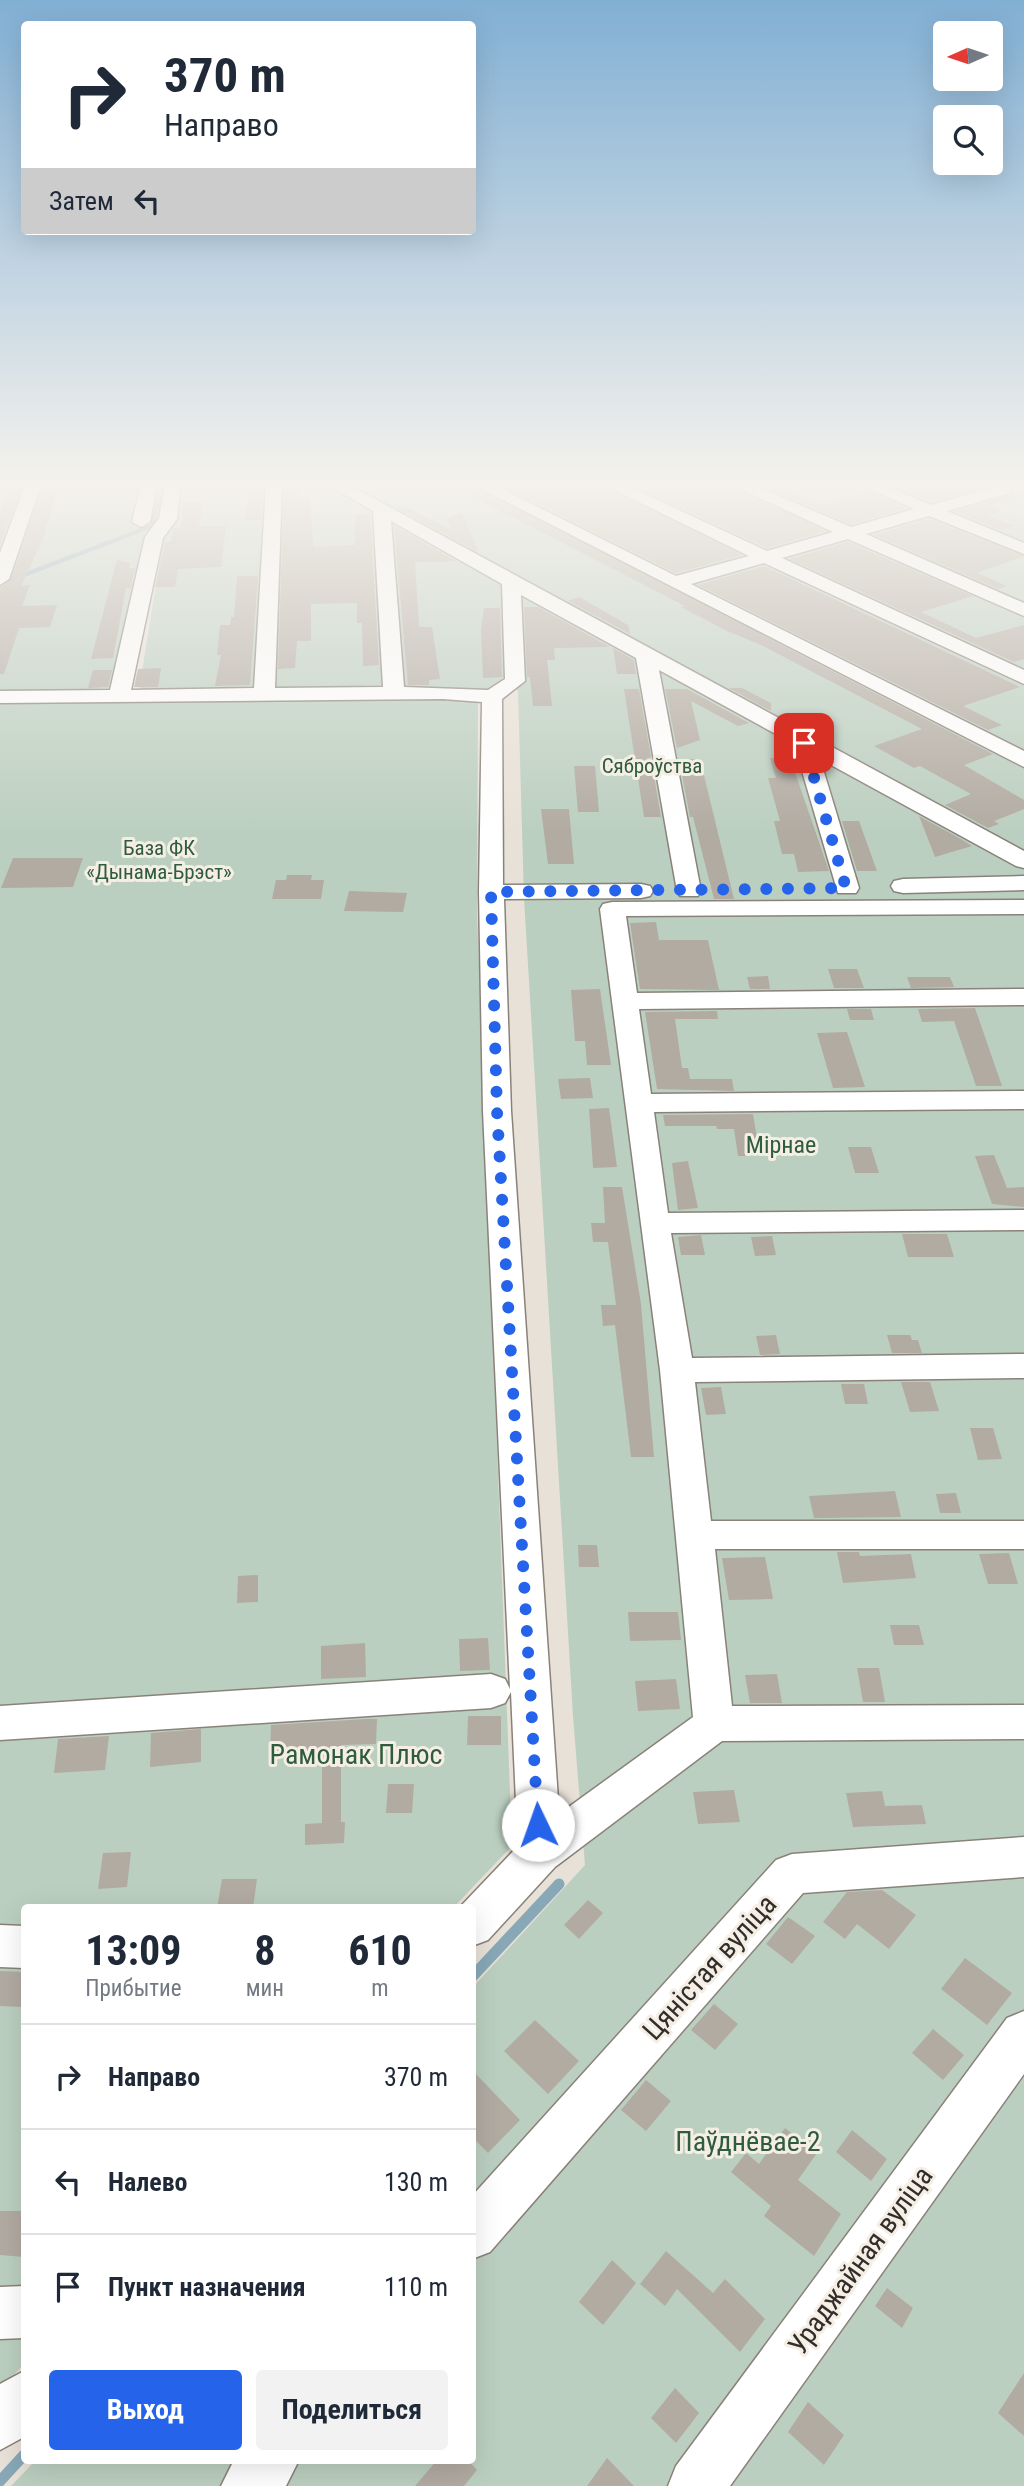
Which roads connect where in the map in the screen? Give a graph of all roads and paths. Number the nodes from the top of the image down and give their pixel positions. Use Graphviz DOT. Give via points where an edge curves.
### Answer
graph roads {
  1 [pos="141,601"];
  2 [pos="268,601"];
  3 [pos="387,601"];
  4 [pos="512,601"];
  5 [pos="545,601"];
  6 [pos="713,601"];
  7 [pos="859,601"];
  8 [pos="1004,601"];
  9 [pos="1024,610"];
  10 [pos="646,657"];
  11 [pos="1024,678"];
  12 [pos="394,694"];
  13 [pos="264,695"];
  14 [pos="119,696"];
  15 [pos="0,697"];
  16 [pos="492,697"];
  17 [pos="804,743"];
  18 [pos="1024,760"];
  19 [pos="1024,861"];
  20 [pos="1024,883"];
  21 [pos="846,888"];
  22 [pos="689,891"];
  23 [pos="491,892"];
  24 [pos="1024,907"];
  25 [pos="1024,997"];
  26 [pos="624,1001"];
  27 [pos="1024,1100"];
  28 [pos="639,1103"];
  29 [pos="1024,1220"];
  30 [pos="654,1223"];
  31 [pos="1024,1366"];
  32 [pos="677,1370"];
  33 [pos="694,1535"];
  34 [pos="1024,1535"];
  35 [pos="491,1691"];
  36 [pos="1024,1722"];
  37 [pos="0,1723"];
  38 [pos="714,1724"];
  39 [pos="540,1853"];
  40 [pos="1024,1857"];
  41 [pos="476,1921"];
  42 [pos="0,1947"];
  43 [pos="21,1947"];
  44 [pos="1024,2034"];
  45 [pos="476,2230"];
  46 [pos="21,2312"];
  47 [pos="0,2313"];
  48 [pos="21,2401"];
  49 [pos="0,2423"];
  50 [pos="696,2486"];
  1 -- 14 [label="street"];
  2 -- 13 [label="street"];
  3 -- 12 [label="street"];
  4 -- 16 [label="street" via="515,681"];
  5 -- 10 [label="street"];
  6 -- 18 [label="street"];
  7 -- 11 [label="street"];
  8 -- 9 [label="street"];
  10 -- 17 [label="street"];
  10 -- 22 [label="street"];
  12 -- 13 [label="street"];
  12 -- 16 [label="street"];
  13 -- 14 [label="street"];
  14 -- 15 [label="street"];
  16 -- 23 [label="street"];
  17 -- 19 [label="street"];
  17 -- 21 [label="street"];
  20 -- 21 [label="street"];
  21 -- 22 [label="street"];
  22 -- 23 [label="street"];
  23 -- 39 [label="street" via="497,1111"];
  24 -- 26 [label="street" via="612,909"];
  25 -- 26 [label="street"];
  26 -- 28 [label="street"];
  27 -- 28 [label="street"];
  28 -- 30 [label="street"];
  29 -- 30 [label="street"];
  30 -- 32 [label="street"];
  31 -- 32 [label="street"];
  32 -- 33 [label="street"];
  33 -- 34 [label="street"];
  33 -- 38 [label="street"];
  35 -- 37 [label="street"];
  36 -- 38 [label="street"];
  38 -- 39 [label="street"];
  39 -- 41 [label="street"];
  40 -- 45 [label="street, Цяністая вуліца" via="792,1874"];
  42 -- 43 [label="street"];
  44 -- 50 [label="street, Ураджайная вуліца"];
  46 -- 47 [label="street"];
  48 -- 49 [label="street"];
}
